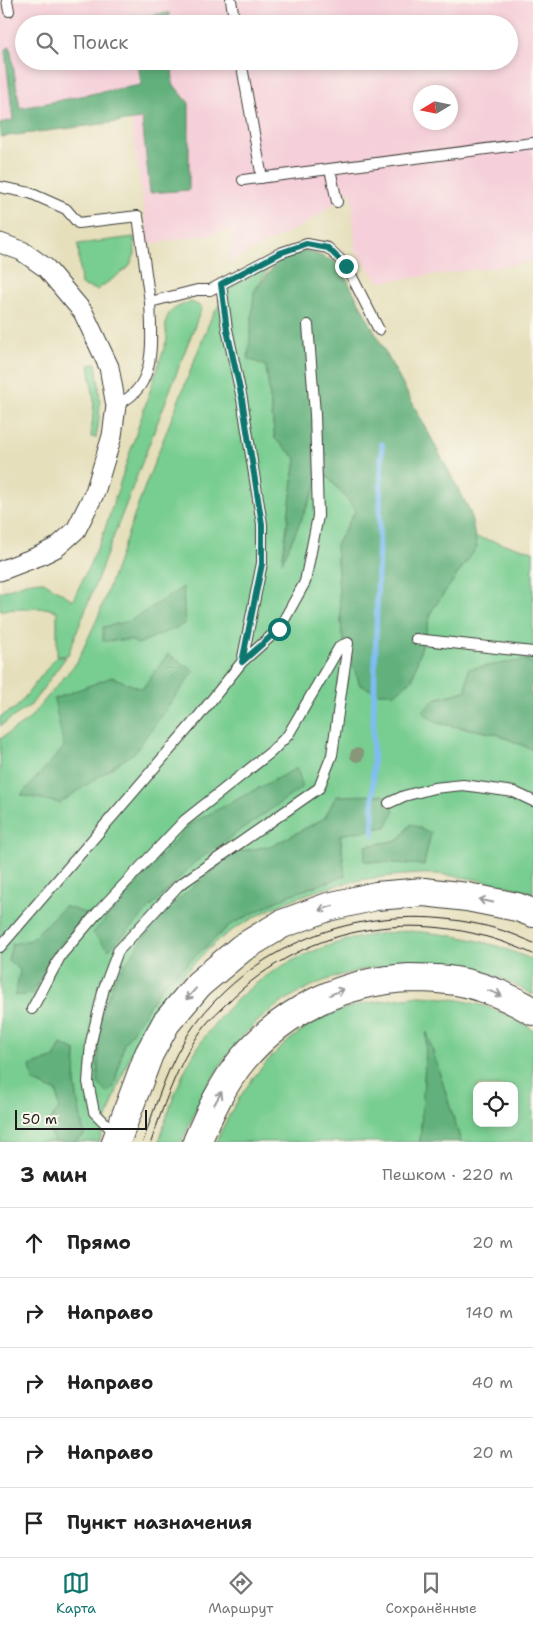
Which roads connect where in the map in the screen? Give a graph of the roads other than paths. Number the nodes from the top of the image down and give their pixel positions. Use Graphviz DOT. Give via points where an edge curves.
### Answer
graph roads {
  1 [pos="7,0"];
  2 [pos="231,0"];
  3 [pos="9,11"];
  4 [pos="234,15"];
  5 [pos="243,70"];
  6 [pos="533,143"];
  7 [pos="330,169"];
  8 [pos="262,178"];
  9 [pos="243,180"];
  10 [pos="0,187"];
  11 [pos="337,202"];
  12 [pos="0,243"];
  13 [pos="221,284"];
  14 [pos="150,302"];
  15 [pos="308,325"];
  16 [pos="379,330"];
  17 [pos="116,406"];
  18 [pos="0,571"];
  19 [pos="416,639"];
  20 [pos="533,652"];
  21 [pos="242,662"];
  22 [pos="533,801"];
  23 [pos="389,803"];
  24 [pos="533,913"];
  25 [pos="0,947"];
  26 [pos="32,1009"];
  27 [pos="533,1011"];
  28 [pos="117,1139"];
  29 [pos="197,1142"];
  1 -- 3 [label="lane"];
  2 -- 4 [label="lane"];
  5 -- 8 [label="lane"];
  6 -- 7 [label="lane"];
  7 -- 8 [label="lane"];
  7 -- 11 [label="lane"];
  8 -- 9 [label="lane"];
  10 -- 14 [label="lane" via="30,193 66,209 78,223 138,216"];
  12 -- 17 [label="street" via="22,251 46,268 84,312 109,367"];
  13 -- 14 [label="lane" via="210,290 197,290"];
  13 -- 16 [label="lane" via="280,253 306,244 328,248 346,266"];
  13 -- 21 [label="lane" via="262,524 262,564"];
  14 -- 17 [label="lane" via="151,349 145,377 135,392"];
  15 -- 21 [label="lane" via="318,516 305,582 279,629"];
  17 -- 18 [label="street" via="112,436 95,492 76,530 57,547"];
  19 -- 20 [label="lane"];
  21 -- 25 [label="lane"];
  22 -- 23 [label="lane" via="514,792 463,785 434,788"];
  24 -- 28 [label="main road, one-way" via="466,897 424,892 376,896 328,907 282,924 242,948 200,984 166,1023 149,1054"];
  26 -- 28 [label="lane" via="61,955 105,904 184,821 288,735 340,646 348,643 332,755 318,788 178,886 118,952 104,988 91,1042 88,1082 94,1112"];
  29 -- 27 [label="main road, one-way" via="207,1117 242,1060 276,1027 301,1009 348,988 395,979 447,980 492,992"];
}
